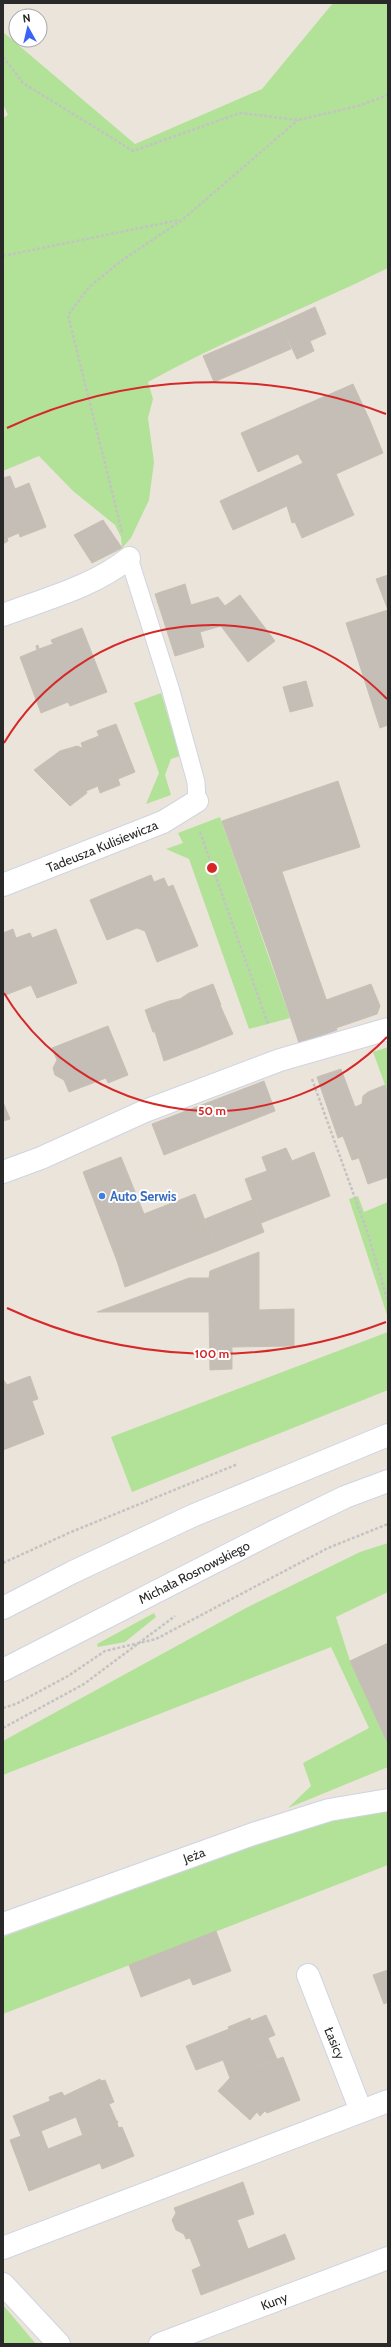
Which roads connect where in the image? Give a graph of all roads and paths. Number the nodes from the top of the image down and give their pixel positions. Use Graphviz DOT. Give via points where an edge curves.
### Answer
graph roads {
  1 [pos="3,57"];
  2 [pos="388,95"];
  3 [pos="298,120"];
  4 [pos="182,220"];
  5 [pos="3,256"];
  6 [pos="129,558"];
  7 [pos="3,615"];
  8 [pos="194,803"];
  9 [pos="3,886"];
  10 [pos="268,1024"];
  11 [pos="388,1029"];
  12 [pos="302,1052"];
  13 [pos="3,1172"];
  14 [pos="388,1302"];
  15 [pos="388,1435"];
  16 [pos="388,1482"];
  17 [pos="388,1524"];
  18 [pos="3,1608"];
  19 [pos="179,1613"];
  20 [pos="138,1643"];
  21 [pos="3,1670"];
  22 [pos="3,1708"];
  23 [pos="3,1728"];
  24 [pos="388,1800"];
  25 [pos="3,1924"];
  26 [pos="308,1975"];
  27 [pos="388,2101"];
  28 [pos="361,2111"];
  29 [pos="3,2248"];
  30 [pos="388,2258"];
  31 [pos="3,2284"];
  32 [pos="59,2344"];
  33 [pos="160,2344"];
  1 -- 3 [label="path" via="23,83 133,151 240,113"];
  2 -- 3 [label="path" via="358,106"];
  3 -- 4 [label="path"];
  4 -- 5 [label="path"];
  4 -- 6 [label="path" via="89,287 68,315"];
  6 -- 7 [label="street" via="114,570 94,580"];
  6 -- 8 [label="lane" via="171,691 196,782"];
  8 -- 9 [label="street, Tadeusza Kulisiewicza" via="153,826"];
  8 -- 10 [label="path"];
  11 -- 12 [label="street"];
  12 -- 13 [label="street" via="145,1111 41,1158"];
  12 -- 14 [label="path" via="368,1234"];
  15 -- 18 [label="street" via="192,1516 72,1572"];
  16 -- 21 [label="street, Michała Rosnowskiego" via="345,1498 275,1531"];
  17 -- 20 [label="path" via="328,1548 156,1639"];
  19 -- 20 [label="path"];
  20 -- 22 [label="path" via="106,1651 68,1676 16,1704"];
  20 -- 23 [label="path" via="84,1684"];
  24 -- 25 [label="street, Jeża" via="329,1810"];
  26 -- 28 [label="street, Łasicy"];
  27 -- 28 [label="street"];
  28 -- 29 [label="street"];
  30 -- 33 [label="street, Kuny"];
  31 -- 32 [label="street"];
}
